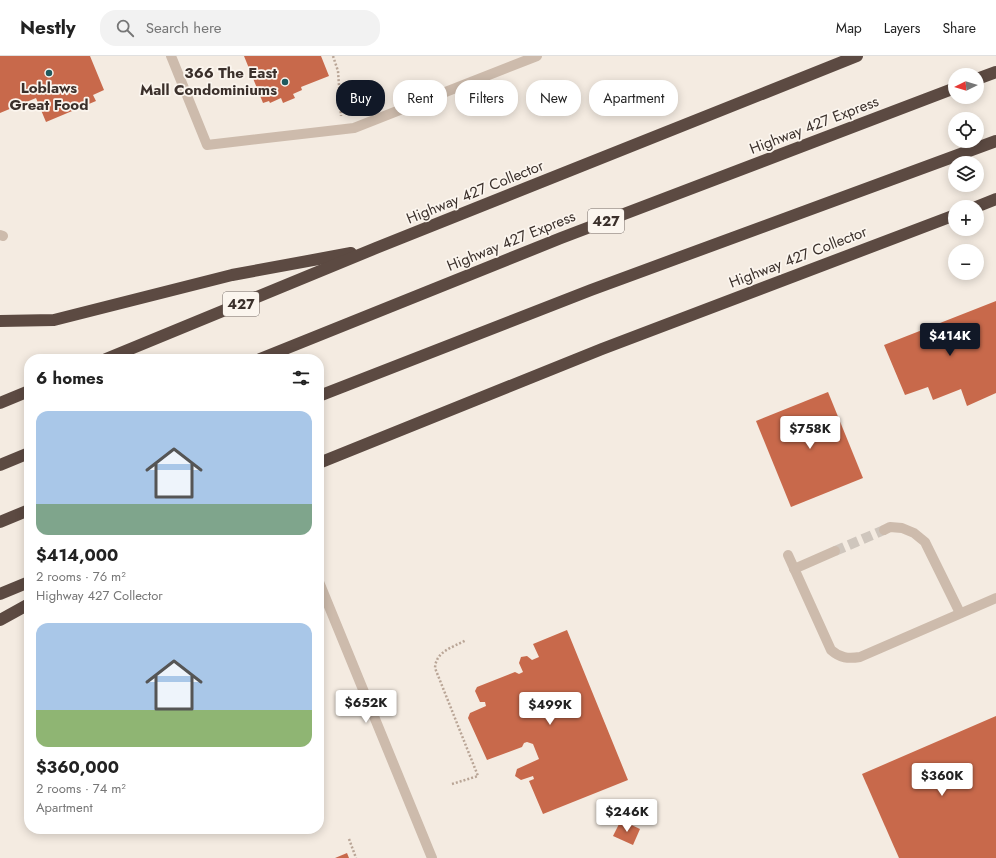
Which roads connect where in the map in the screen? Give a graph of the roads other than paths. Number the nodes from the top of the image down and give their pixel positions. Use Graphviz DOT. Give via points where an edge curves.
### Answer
graph roads {
  1 [pos="171,56"];
  2 [pos="537,56"];
  3 [pos="857,56"];
  4 [pos="996,72"];
  5 [pos="984,77"];
  6 [pos="948,91"];
  7 [pos="996,141"];
  8 [pos="996,199"];
  9 [pos="984,204"];
  10 [pos="948,218"];
  11 [pos="376,248"];
  12 [pos="0,321"];
  13 [pos="118,354"];
  14 [pos="272,354"];
  15 [pos="24,393"];
  16 [pos="324,394"];
  17 [pos="0,403"];
  18 [pos="24,455"];
  19 [pos="324,461"];
  20 [pos="0,465"];
  21 [pos="24,512"];
  22 [pos="0,522"];
  23 [pos="884,530"];
  24 [pos="835,551"];
  25 [pos="788,555"];
  26 [pos="794,569"];
  27 [pos="24,584"];
  28 [pos="0,594"];
  29 [pos="324,594"];
  30 [pos="996,598"];
  31 [pos="24,607"];
  32 [pos="960,613"];
  33 [pos="0,620"];
  34 [pos="432,858"];
  1 -- 2 [label="street" via="207,145 354,128"];
  3 -- 11 [label="highway, Highway 427 Collector / 427"];
  4 -- 5 [label="highway"];
  6 -- 14 [label="highway, Highway 427 Express / 427" via="561,238"];
  7 -- 16 [label="highway" via="591,290"];
  8 -- 9 [label="highway"];
  10 -- 19 [label="highway, Highway 427 Collector" via="602,349"];
  11 -- 12 [label="highway" via="232,275 54,320"];
  11 -- 13 [label="highway, Highway 427 Collector / 427"];
  15 -- 17 [label="highway"];
  18 -- 20 [label="highway"];
  21 -- 22 [label="highway"];
  23 -- 32 [label="street" via="890,527 902,528 925,542"];
  24 -- 26 [label="street"];
  25 -- 26 [label="street"];
  26 -- 32 [label="street" via="831,650 838,656 850,659 860,657"];
  27 -- 28 [label="highway"];
  29 -- 34 [label="street"];
  30 -- 32 [label="street"];
  31 -- 33 [label="highway"];
}
